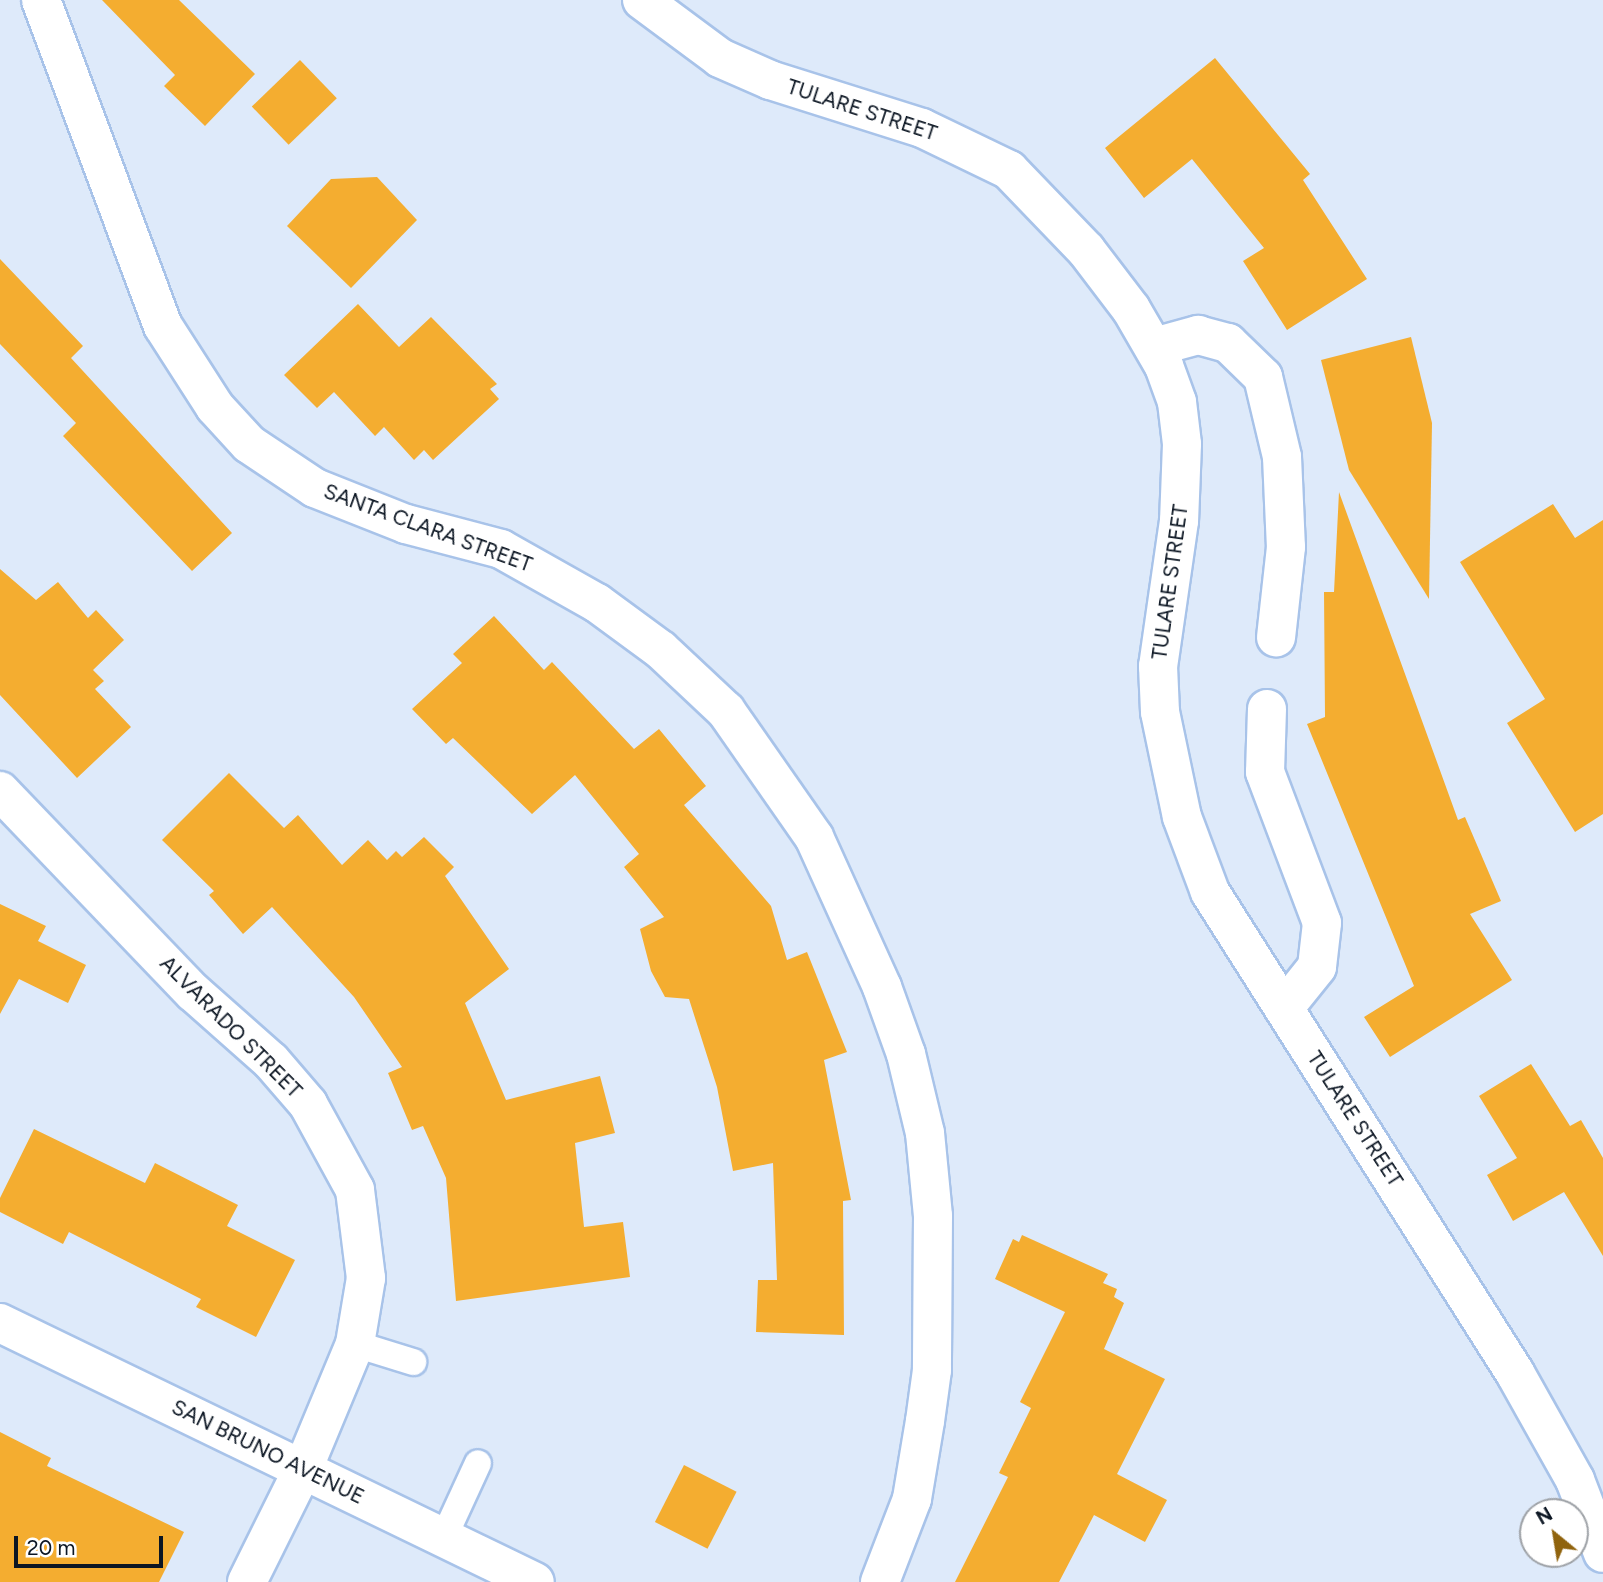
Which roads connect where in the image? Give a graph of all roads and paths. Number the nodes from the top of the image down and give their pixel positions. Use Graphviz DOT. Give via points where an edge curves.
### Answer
graph roads {
  1 [pos="41,0"];
  2 [pos="642,0"];
  3 [pos="1154,347"];
  4 [pos="1276,637"];
  5 [pos="1267,709"];
  6 [pos="0,791"];
  7 [pos="1283,1009"];
  8 [pos="0,1323"];
  9 [pos="355,1345"];
  10 [pos="413,1362"];
  11 [pos="478,1463"];
  12 [pos="303,1468"];
  13 [pos="444,1537"];
  14 [pos="1603,1553"];
  15 [pos="247,1582"];
  16 [pos="535,1582"];
  17 [pos="880,1582"];
  1 -- 17 [label="street, SANTA CLARA STREET" via="68,60 118,216 163,326 215,407 249,444 315,488 406,524 501,549 597,603 661,650 726,711 814,837 877,976 906,1054 925,1133 933,1216 932,1370 925,1421 912,1499"];
  2 -- 3 [label="street, TULARE STREET" via="720,58 770,80 922,128 1009,170 1086,250"];
  3 -- 4 [label="street" via="1198,335 1228,343 1263,377 1282,457 1286,547"];
  3 -- 7 [label="street, TULARE STREET" via="1177,402 1183,483 1161,626 1160,712 1182,817 1210,892"];
  5 -- 7 [label="street" via="1265,772 1322,923 1317,967"];
  6 -- 9 [label="street, ALVARADO STREET" via="308,1104 355,1190 364,1234 366,1278"];
  7 -- 14 [label="street, TULARE STREET" via="1514,1373 1576,1480"];
  8 -- 12 [label="street, SAN BRUNO AVENUE"];
  9 -- 10 [label="lane"];
  9 -- 12 [label="street, ALVARADO STREET"];
  11 -- 13 [label="lane"];
  12 -- 13 [label="street, SAN BRUNO AVENUE"];
  12 -- 15 [label="street, ALVARADO STREET"];
  13 -- 16 [label="street, SAN BRUNO AVENUE"];
}
